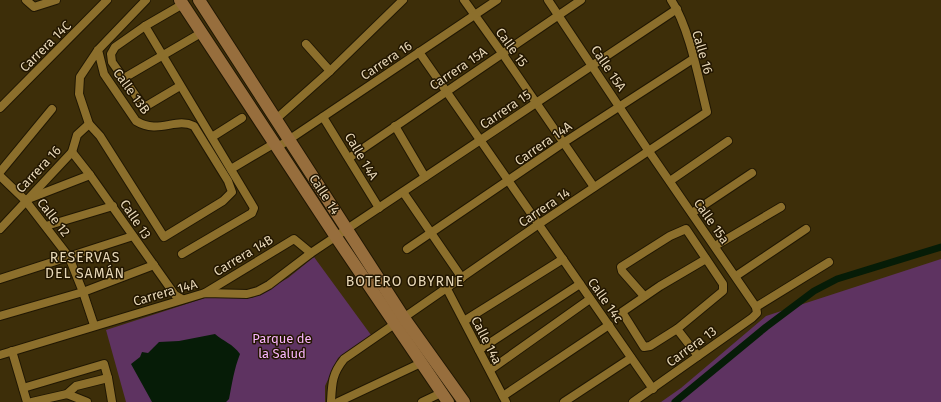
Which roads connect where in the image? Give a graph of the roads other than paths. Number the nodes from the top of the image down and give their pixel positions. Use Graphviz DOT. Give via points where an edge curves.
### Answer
graph roads {
  1 [pos="26,0"];
  2 [pos="56,0"];
  3 [pos="107,0"];
  4 [pos="146,0"];
  5 [pos="199,0"];
  6 [pos="403,0"];
  7 [pos="464,0"];
  8 [pos="497,0"];
  9 [pos="548,0"];
  10 [pos="581,0"];
  11 [pos="671,0"];
  12 [pos="181,2"];
  13 [pos="677,9"];
  14 [pos="558,15"];
  15 [pos="474,16"];
  16 [pos="145,26"];
  17 [pos="201,33"];
  18 [pos="306,44"];
  19 [pos="98,50"];
  20 [pos="419,52"];
  21 [pos="502,53"];
  22 [pos="162,57"];
  23 [pos="693,59"];
  24 [pos="593,65"];
  25 [pos="330,71"];
  26 [pos="124,78"];
  27 [pos="180,86"];
  28 [pos="446,91"];
  29 [pos="536,103"];
  30 [pos="620,106"];
  31 [pos="0,108"];
  32 [pos="52,109"];
  33 [pos="707,112"];
  34 [pos="323,117"];
  35 [pos="242,118"];
  36 [pos="275,120"];
  37 [pos="89,124"];
  38 [pos="395,126"];
  39 [pos="212,137"];
  40 [pos="289,140"];
  41 [pos="481,140"];
  42 [pos="728,141"];
  43 [pos="563,143"];
  44 [pos="277,145"];
  45 [pos="648,150"];
  46 [pos="72,152"];
  47 [pos="349,158"];
  48 [pos="231,169"];
  49 [pos="0,172"];
  50 [pos="752,173"];
  51 [pos="90,175"];
  52 [pos="0,176"];
  53 [pos="425,177"];
  54 [pos="510,181"];
  55 [pos="670,181"];
  56 [pos="594,188"];
  57 [pos="403,192"];
  58 [pos="26,200"];
  59 [pos="113,206"];
  60 [pos="781,207"];
  61 [pos="379,208"];
  62 [pos="692,213"];
  63 [pos="539,224"];
  64 [pos="46,226"];
  65 [pos="0,229"];
  66 [pos="806,229"];
  67 [pos="347,230"];
  68 [pos="430,233"];
  69 [pos="133,236"];
  70 [pos="336,237"];
  71 [pos="715,246"];
  72 [pos="407,249"];
  73 [pos="311,253"];
  74 [pos="182,254"];
  75 [pos="69,257"];
  76 [pos="563,259"];
  77 [pos="706,259"];
  78 [pos="829,262"];
  79 [pos="154,265"];
  80 [pos="736,276"];
  81 [pos="462,278"];
  82 [pos="0,279"];
  83 [pos="220,282"];
  84 [pos="580,284"];
  85 [pos="447,289"];
  86 [pos="83,292"];
  87 [pos="205,293"];
  88 [pos="223,294"];
  89 [pos="644,296"];
  90 [pos="182,299"];
  91 [pos="590,299"];
  92 [pos="756,307"];
  93 [pos="0,316"];
  94 [pos="400,321"];
  95 [pos="464,321"];
  96 [pos="94,325"];
  97 [pos="609,325"];
  98 [pos="677,329"];
  99 [pos="479,350"];
  100 [pos="12,351"];
  101 [pos="0,355"];
  102 [pos="698,356"];
  103 [pos="631,358"];
  104 [pos="421,363"];
  105 [pos="490,370"];
  106 [pos="108,378"];
  107 [pos="23,388"];
  108 [pos="653,389"];
  109 [pos="67,394"];
  110 [pos="445,397"];
  111 [pos="504,399"];
  112 [pos="27,402"];
  113 [pos="32,402"];
  114 [pos="87,402"];
  115 [pos="112,402"];
  116 [pos="331,402"];
  117 [pos="338,402"];
  118 [pos="422,402"];
  119 [pos="464,402"];
  120 [pos="564,402"];
  121 [pos="633,402"];
  1 -- 2 [label="street" via="34,7"];
  3 -- 31 [label="street, Carrera 14C"];
  4 -- 19 [label="street"];
  5 -- 36 [label="main road, Calle 14"];
  6 -- 25 [label="street"];
  7 -- 15 [label="street, Calle 15"];
  8 -- 15 [label="street, Carrera 16"];
  9 -- 14 [label="street, Calle 15A"];
  10 -- 14 [label="street, Carrera 15A"];
  11 -- 13 [label="street, Calle 16"];
  12 -- 16 [label="street"];
  12 -- 17 [label="main road, Calle 14"];
  13 -- 23 [label="street, Calle 16"];
  13 -- 24 [label="street, Carrera 15"];
  14 -- 21 [label="street, Carrera 15A"];
  14 -- 24 [label="street, Calle 15A"];
  15 -- 20 [label="street, Carrera 16"];
  15 -- 21 [label="street, Calle 15"];
  16 -- 22 [label="street"];
  16 -- 26 [label="street" via="114,46 112,62"];
  17 -- 22 [label="street, Calle 13B"];
  17 -- 44 [label="main road, Calle 14"];
  18 -- 25 [label="street"];
  19 -- 37 [label="street" via="80,77 79,94"];
  19 -- 37 [label="street, Calle 13B" via="104,74 136,121 156,128 181,123 194,126 228,181 232,192 223,201 164,237 100,136"];
  20 -- 28 [label="street"];
  20 -- 34 [label="street, Carrera 16"];
  21 -- 28 [label="street, Carrera 15A"];
  21 -- 29 [label="street, Calle 15"];
  22 -- 26 [label="street, Calle 13B"];
  22 -- 27 [label="street"];
  23 -- 30 [label="street, Carrera 14A"];
  23 -- 33 [label="street, Calle 16"];
  24 -- 29 [label="street, Carrera 15"];
  24 -- 30 [label="street, Calle 15A"];
  25 -- 36 [label="street"];
  26 -- 27 [label="street" via="143,106"];
  27 -- 39 [label="street"];
  28 -- 38 [label="street, Carrera 15A"];
  28 -- 41 [label="street"];
  29 -- 41 [label="street, Carrera 15"];
  29 -- 43 [label="street, Calle 15"];
  30 -- 43 [label="street, Carrera 14A"];
  30 -- 45 [label="street, Calle 15A"];
  32 -- 49 [label="street"];
  33 -- 45 [label="street, Carrera 14"];
  34 -- 40 [label="street, Carrera 16"];
  34 -- 47 [label="street, Calle 14A"];
  35 -- 39 [label="street"];
  36 -- 40 [label="main road, Calle 14"];
  37 -- 46 [label="street, Carrera 16" via="77,135"];
  38 -- 47 [label="street, Carrera 15A"];
  38 -- 53 [label="street"];
  39 -- 48 [label="street"];
  40 -- 44 [label="street, Carrera 16"];
  40 -- 67 [label="main road, Calle 14"];
  41 -- 53 [label="street, Carrera 15"];
  41 -- 54 [label="street"];
  42 -- 55 [label="street"];
  43 -- 54 [label="street, Carrera 14A"];
  43 -- 56 [label="street, Calle 15"];
  44 -- 48 [label="street, Carrera 16"];
  44 -- 70 [label="main road, Calle 14"];
  45 -- 55 [label="street, Calle 15a"];
  45 -- 56 [label="street, Carrera 14"];
  46 -- 51 [label="street, Calle 13"];
  46 -- 58 [label="street, Carrera 16"];
  47 -- 61 [label="street, Calle 14A"];
  48 -- 74 [label="street" via="254,208 252,213"];
  50 -- 62 [label="street"];
  51 -- 58 [label="street"];
  51 -- 59 [label="street, Calle 13"];
  52 -- 58 [label="street, Calle 12"];
  53 -- 57 [label="street, Carrera 15"];
  54 -- 63 [label="street"];
  54 -- 68 [label="street, Carrera 14A"];
  55 -- 62 [label="street, Calle 15a"];
  56 -- 63 [label="street, Carrera 14"];
  57 -- 61 [label="street, Carrera 15"];
  57 -- 68 [label="street"];
  58 -- 64 [label="street, Calle 12"];
  58 -- 65 [label="street, Carrera 16"];
  59 -- 64 [label="street"];
  59 -- 69 [label="street, Calle 13"];
  60 -- 71 [label="street"];
  61 -- 67 [label="street, Carrera 15"];
  62 -- 71 [label="street, Calle 15a"];
  63 -- 76 [label="street, Calle 14c"];
  63 -- 81 [label="street, Carrera 14"];
  64 -- 75 [label="street, Calle 12"];
  66 -- 80 [label="street"];
  67 -- 70 [label="street, Carrera 14A"];
  67 -- 94 [label="main road, Calle 14"];
  68 -- 72 [label="street, Carrera 14A"];
  68 -- 81 [label="street"];
  69 -- 75 [label="street"];
  69 -- 79 [label="street, Calle 13"];
  70 -- 73 [label="street, Carrera 14A"];
  70 -- 94 [label="main road, Calle 14"];
  71 -- 80 [label="street, Calle 15a"];
  73 -- 83 [label="street, Carrera 14B" via="294,239"];
  73 -- 88 [label="street, Carrera 14A" via="258,291 247,294"];
  75 -- 82 [label="street"];
  75 -- 86 [label="street, Calle 12"];
  76 -- 84 [label="street, Calle 14c"];
  76 -- 95 [label="street"];
  77 -- 89 [label="street"];
  77 -- 89 [label="street" via="686,229 670,236 622,267 622,271"];
  77 -- 98 [label="street" via="723,284 723,291"];
  78 -- 92 [label="street"];
  79 -- 86 [label="street"];
  79 -- 90 [label="street, Calle 13" via="175,295"];
  80 -- 92 [label="street, Calle 15a"];
  81 -- 85 [label="street, Carrera 14"];
  83 -- 87 [label="street, Carrera 14B"];
  83 -- 88 [label="street"];
  84 -- 91 [label="street, Calle 14c"];
  84 -- 99 [label="street"];
  85 -- 94 [label="street, Carrera 14"];
  85 -- 95 [label="street, Calle 14a"];
  86 -- 93 [label="street"];
  86 -- 96 [label="street, Calle 12"];
  87 -- 88 [label="street, Carrera 14A"];
  87 -- 90 [label="street, Carrera 14A"];
  89 -- 98 [label="street" via="622,312 644,347"];
  90 -- 96 [label="street, Carrera 14A"];
  91 -- 97 [label="street, Calle 14c"];
  91 -- 105 [label="street"];
  92 -- 102 [label="street, Carrera 13" via="757,313 752,318"];
  94 -- 104 [label="main road, Calle 14"];
  94 -- 116 [label="street, Carrera 14" via="344,359 332,381"];
  94 -- 119 [label="main road, Calle 14"];
  95 -- 99 [label="street, Calle 14a"];
  96 -- 100 [label="street, Carrera 14A"];
  97 -- 103 [label="street, Calle 14c"];
  97 -- 111 [label="street"];
  98 -- 102 [label="street"];
  99 -- 105 [label="street, Calle 14a"];
  100 -- 101 [label="street, Carrera 14A"];
  100 -- 107 [label="street"];
  102 -- 108 [label="street, Carrera 13"];
  103 -- 108 [label="street, Calle 14c"];
  103 -- 120 [label="street"];
  104 -- 110 [label="main road, Calle 14"];
  104 -- 117 [label="street"];
  105 -- 111 [label="street, Calle 14a"];
  106 -- 107 [label="street" via="104,364"];
  106 -- 109 [label="street" via="76,386"];
  106 -- 115 [label="street"];
  107 -- 112 [label="street"];
  108 -- 121 [label="street, Carrera 13"];
  109 -- 113 [label="street"];
  109 -- 114 [label="street"];
  110 -- 118 [label="street"];
}
